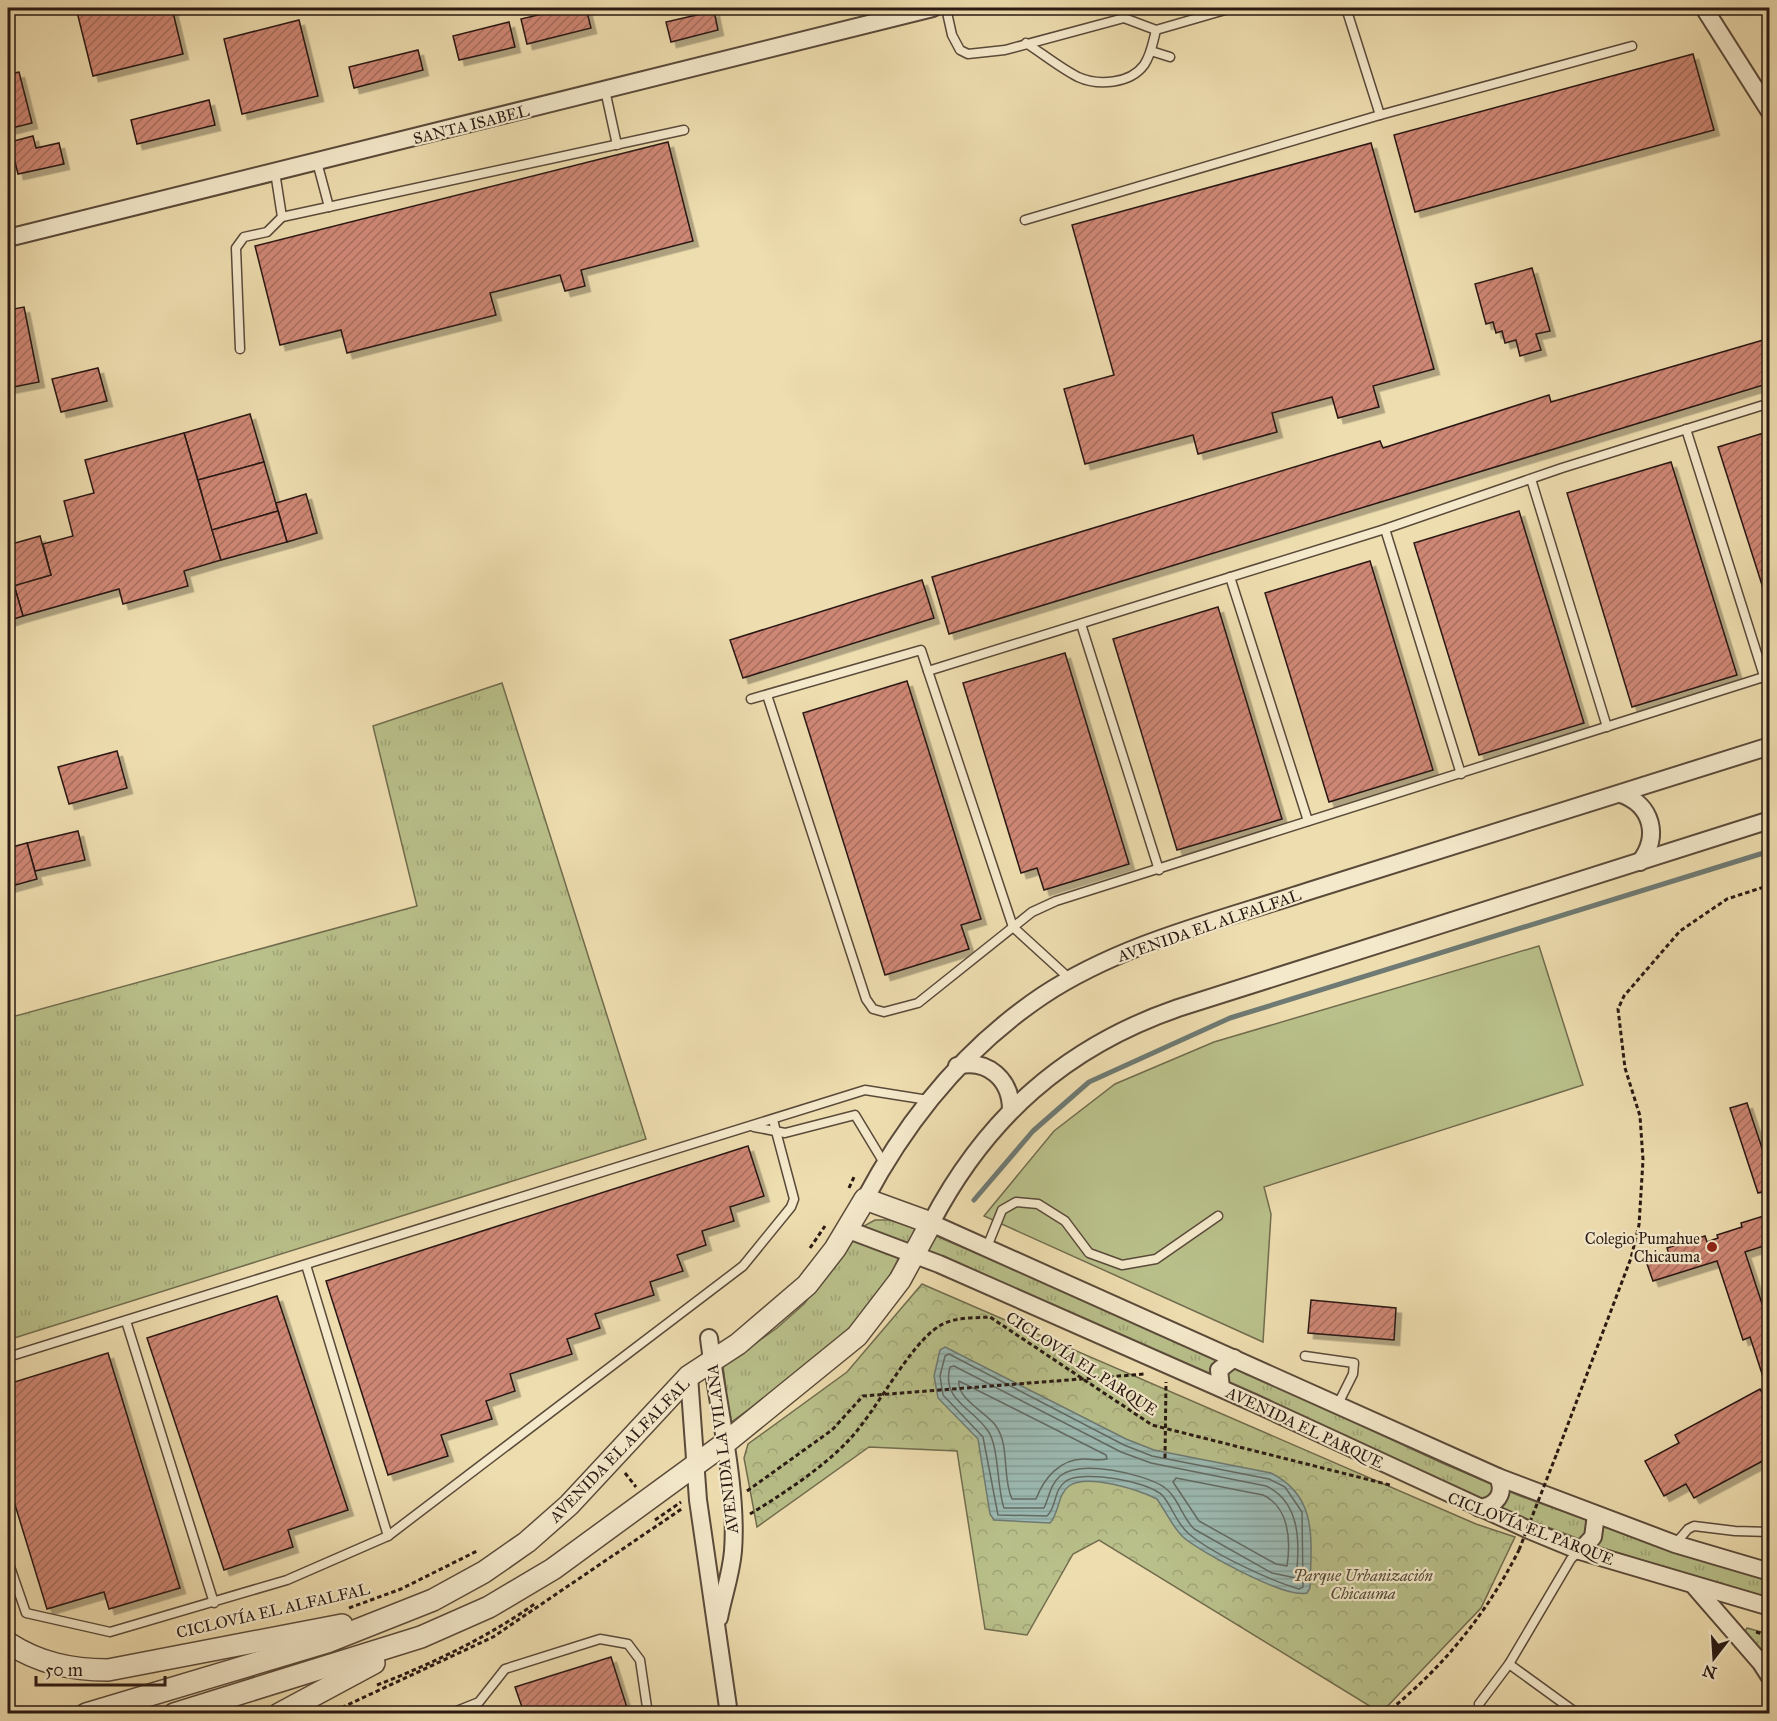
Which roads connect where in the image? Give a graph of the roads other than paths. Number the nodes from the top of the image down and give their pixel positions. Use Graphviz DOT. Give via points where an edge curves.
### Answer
graph roads {
  1 [pos="933,8"];
  2 [pos="946,8"];
  3 [pos="1122,8"];
  4 [pos="1232,8"];
  5 [pos="1346,8"];
  6 [pos="1704,8"];
  7 [pos="1124,18"];
  8 [pos="1156,30"];
  9 [pos="1026,43"];
  10 [pos="1632,46"];
  11 [pos="1151,51"];
  12 [pos="1170,57"];
  13 [pos="605,90"];
  14 [pos="1770,112"];
  15 [pos="1380,115"];
  16 [pos="684,130"];
  17 [pos="617,145"];
  18 [pos="317,162"];
  19 [pos="275,172"];
  20 [pos="329,207"];
  21 [pos="282,217"];
  22 [pos="1025,220"];
  23 [pos="8,238"];
  24 [pos="240,349"];
  25 [pos="1770,403"];
  26 [pos="1686,429"];
  27 [pos="1531,479"];
  28 [pos="1385,529"];
  29 [pos="1230,577"];
  30 [pos="1081,624"];
  31 [pos="928,671"];
  32 [pos="1767,676"];
  33 [pos="767,695"];
  34 [pos="752,699"];
  35 [pos="1607,727"];
  36 [pos="1770,746"];
  37 [pos="1461,774"];
  38 [pos="1621,794"];
  39 [pos="1770,820"];
  40 [pos="1308,821"];
  41 [pos="1640,862"];
  42 [pos="1159,870"];
  43 [pos="1013,927"];
  44 [pos="1070,979"];
  45 [pos="957,1066"];
  46 [pos="928,1100"];
  47 [pos="1011,1110"];
  48 [pos="773,1120"];
  49 [pos="751,1126"];
  50 [pos="776,1131"];
  51 [pos="884,1163"];
  52 [pos="856,1195"];
  53 [pos="1218,1216"];
  54 [pos="931,1223"];
  55 [pos="837,1225"];
  56 [pos="987,1247"];
  57 [pos="915,1255"];
  58 [pos="306,1265"];
  59 [pos="126,1321"];
  60 [pos="709,1338"];
  61 [pos="1305,1356"];
  62 [pos="8,1357"];
  63 [pos="1234,1358"];
  64 [pos="712,1363"];
  65 [pos="689,1376"];
  66 [pos="1221,1388"];
  67 [pos="1338,1404"];
  68 [pos="724,1444"];
  69 [pos="695,1465"];
  70 [pos="1498,1478"];
  71 [pos="1479,1508"];
  72 [pos="1596,1515"];
  73 [pos="1770,1532"];
  74 [pos="388,1536"];
  75 [pos="1675,1544"];
  76 [pos="1580,1551"];
  77 [pos="1770,1560"];
  78 [pos="8,1562"];
  79 [pos="1732,1562"];
  80 [pos="1770,1572"];
  81 [pos="1695,1586"];
  82 [pos="214,1603"];
  83 [pos="1770,1607"];
  84 [pos="404,1612"];
  85 [pos="716,1631"];
  86 [pos="422,1637"];
  87 [pos="8,1643"];
  88 [pos="1509,1664"];
  89 [pos="1770,1677"];
  90 [pos="1479,1704"];
  91 [pos="86,1713"];
  92 [pos="174,1713"];
  93 [pos="279,1713"];
  94 [pos="449,1713"];
  95 [pos="648,1713"];
  96 [pos="729,1713"];
  97 [pos="1578,1713"];
  1 -- 13 [label="street, SANTA ISABEL"];
  2 -- 9 [label="lane" via="960,50 969,54"];
  3 -- 7 [label="lane"];
  4 -- 8 [label="lane"];
  5 -- 15 [label="lane"];
  6 -- 14 [label="street"];
  7 -- 8 [label="lane"];
  7 -- 9 [label="lane"];
  8 -- 11 [label="lane"];
  9 -- 11 [label="lane" via="1080,77 1109,83 1131,76 1143,67"];
  10 -- 15 [label="lane"];
  11 -- 12 [label="lane"];
  13 -- 17 [label="lane"];
  13 -- 18 [label="street, SANTA ISABEL"];
  15 -- 22 [label="lane"];
  16 -- 17 [label="lane"];
  17 -- 20 [label="lane"];
  18 -- 19 [label="street, SANTA ISABEL"];
  18 -- 20 [label="lane"];
  19 -- 21 [label="lane"];
  19 -- 23 [label="street, SANTA ISABEL"];
  20 -- 21 [label="lane"];
  21 -- 24 [label="lane" via="267,232 244,237 236,248"];
  25 -- 26 [label="lane"];
  26 -- 27 [label="lane"];
  26 -- 32 [label="lane"];
  27 -- 28 [label="lane"];
  27 -- 35 [label="lane"];
  28 -- 29 [label="lane"];
  28 -- 37 [label="lane"];
  29 -- 30 [label="lane"];
  29 -- 40 [label="lane"];
  30 -- 31 [label="lane"];
  30 -- 42 [label="lane"];
  31 -- 33 [label="lane" via="921,650"];
  31 -- 43 [label="lane"];
  32 -- 35 [label="lane"];
  33 -- 34 [label="lane"];
  33 -- 43 [label="lane" via="866,999 873,1010 884,1012 918,1003"];
  35 -- 37 [label="lane"];
  36 -- 38 [label="street, AVENIDA EL ALFALFAL"];
  37 -- 40 [label="lane"];
  38 -- 41 [label="street" via="1639,803 1650,820 1649,846"];
  38 -- 44 [label="street, AVENIDA EL ALFALFAL" via="1132,948"];
  39 -- 41 [label="street"];
  40 -- 42 [label="lane"];
  41 -- 47 [label="street" via="1161,1014 1088,1050"];
  42 -- 43 [label="lane" via="1050,904"];
  43 -- 44 [label="lane"];
  44 -- 45 [label="street, AVENIDA EL ALFALFAL" via="1008,1021"];
  45 -- 46 [label="street, AVENIDA EL ALFALFAL"];
  45 -- 47 [label="street" via="980,1065 994,1072 1006,1085"];
  46 -- 48 [label="lane" via="865,1090"];
  46 -- 51 [label="street, AVENIDA EL ALFALFAL"];
  47 -- 54 [label="street" via="957,1175"];
  48 -- 49 [label="lane"];
  48 -- 50 [label="lane"];
  49 -- 50 [label="lane"];
  49 -- 58 [label="lane"];
  50 -- 51 [label="lane" via="785,1133 855,1115"];
  50 -- 74 [label="lane" via="794,1199 791,1208 743,1266"];
  51 -- 52 [label="street, AVENIDA EL ALFALFAL"];
  52 -- 54 [label="street"];
  52 -- 55 [label="street, AVENIDA EL ALFALFAL"];
  53 -- 56 [label="lane" via="1156,1259 1122,1264 1089,1253 1065,1221 1038,1204 1016,1202 1002,1210"];
  54 -- 56 [label="street, AVENIDA EL PARQUE"];
  54 -- 57 [label="street"];
  55 -- 57 [label="street, AVENIDA EL PARQUE"];
  55 -- 64 [label="street, AVENIDA EL ALFALFAL" via="824,1264 807,1284 763,1325"];
  56 -- 63 [label="street, AVENIDA EL PARQUE"];
  57 -- 66 [label="street, AVENIDA EL PARQUE"];
  57 -- 68 [label="street" via="857,1336"];
  58 -- 59 [label="lane"];
  58 -- 74 [label="lane"];
  59 -- 62 [label="lane"];
  59 -- 82 [label="lane"];
  60 -- 64 [label="street, AVENIDA LA VILANA"];
  61 -- 67 [label="lane" via="1354,1363 1351,1380"];
  63 -- 66 [label="street" via="1220,1370"];
  63 -- 67 [label="street, AVENIDA EL PARQUE"];
  64 -- 65 [label="street, AVENIDA EL ALFALFAL"];
  64 -- 68 [label="street, AVENIDA LA VILANA"];
  65 -- 69 [label="street, AVENIDA LA VILANA"];
  65 -- 84 [label="street, AVENIDA EL ALFALFAL" via="569,1505 513,1552 462,1586"];
  66 -- 71 [label="street, AVENIDA EL PARQUE"];
  67 -- 70 [label="street, AVENIDA EL PARQUE"];
  68 -- 69 [label="street"];
  68 -- 85 [label="street, AVENIDA LA VILANA" via="733,1524 731,1565"];
  69 -- 85 [label="street, AVENIDA LA VILANA"];
  69 -- 86 [label="street" via="522,1588"];
  70 -- 71 [label="street" via="1498,1500"];
  70 -- 72 [label="street, AVENIDA EL PARQUE"];
  71 -- 76 [label="street, AVENIDA EL PARQUE"];
  72 -- 75 [label="street, AVENIDA EL PARQUE"];
  72 -- 76 [label="street" via="1593,1537"];
  73 -- 75 [label="lane" via="1694,1526"];
  74 -- 82 [label="lane" via="287,1580"];
  75 -- 79 [label="street, AVENIDA EL PARQUE"];
  76 -- 81 [label="street, AVENIDA EL PARQUE"];
  76 -- 88 [label="lane" via="1571,1559"];
  77 -- 79 [label="street"];
  78 -- 82 [label="lane" via="26,1613 110,1632"];
  79 -- 80 [label="street, AVENIDA EL PARQUE"];
  81 -- 83 [label="street, AVENIDA EL PARQUE"];
  81 -- 89 [label="street"];
  84 -- 87 [label="street" via="108,1670 52,1664"];
  84 -- 91 [label="street, AVENIDA EL ALFALFAL" via="285,1656"];
  85 -- 96 [label="street, AVENIDA LA VILANA"];
  86 -- 92 [label="street"];
  86 -- 93 [label="street"];
  88 -- 90 [label="lane"];
  88 -- 97 [label="lane"];
  94 -- 95 [label="lane" via="479,1702 505,1669 600,1639 628,1644 640,1660"];
}
